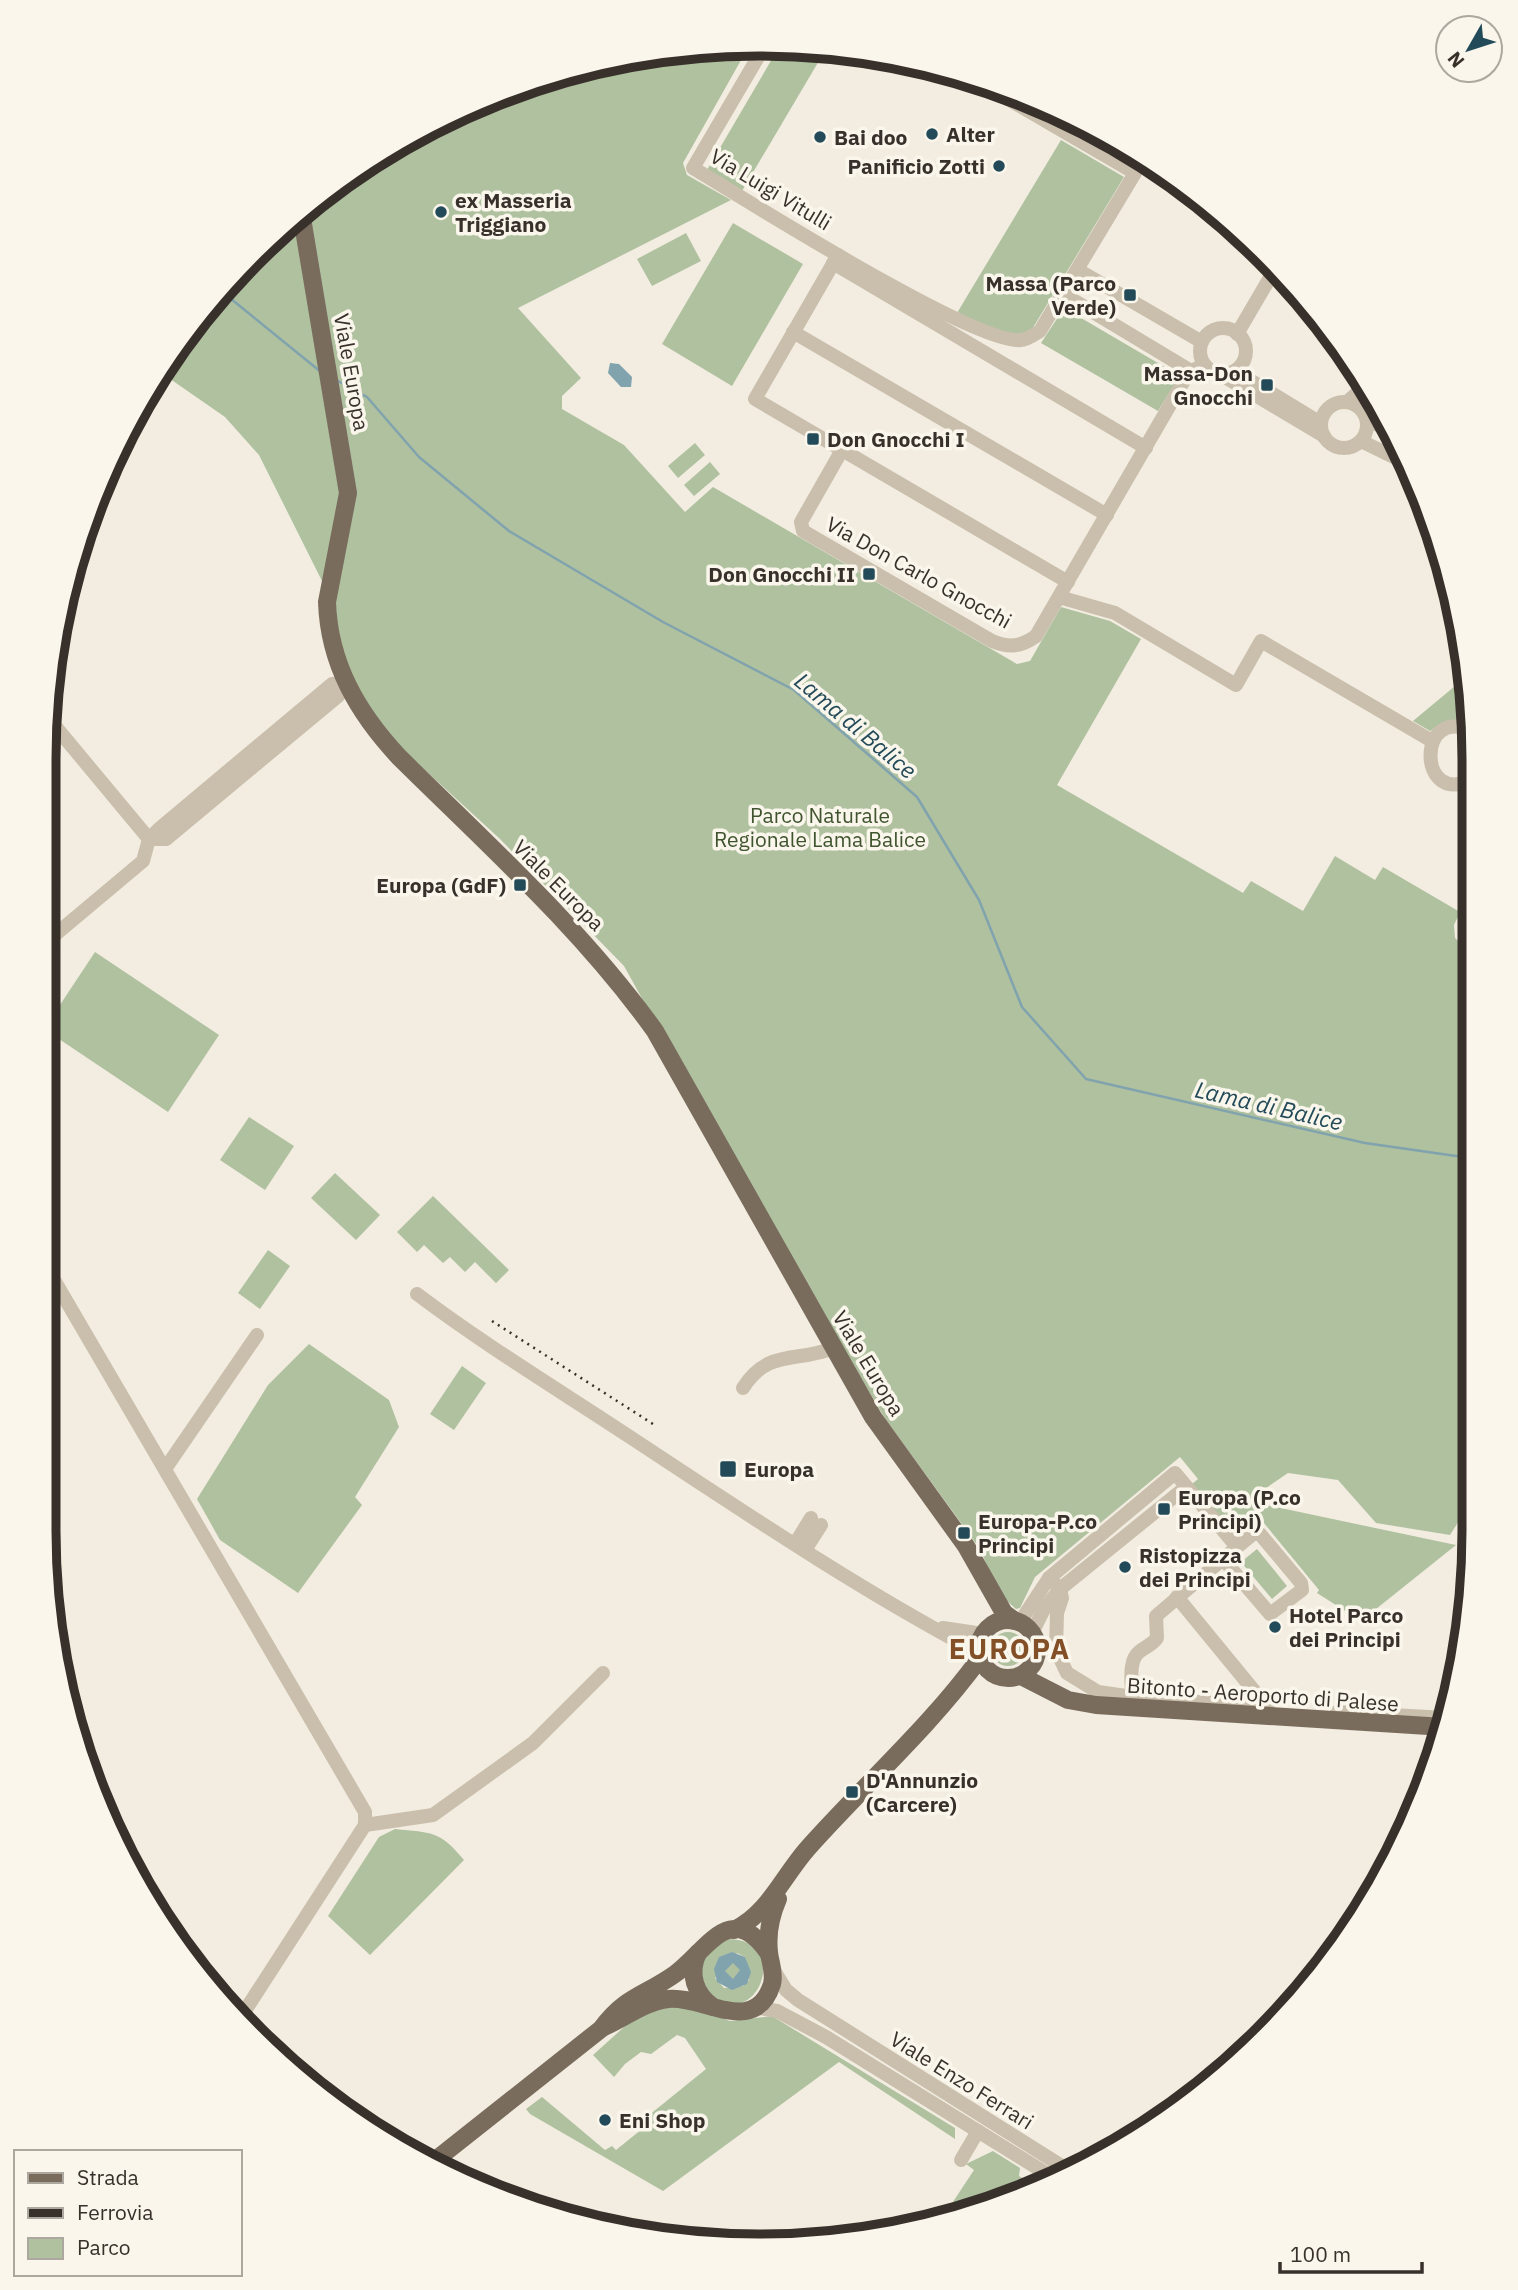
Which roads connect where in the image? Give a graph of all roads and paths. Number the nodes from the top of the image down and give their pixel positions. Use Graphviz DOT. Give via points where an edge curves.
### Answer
graph roads {
  1 [pos="759,56"];
  2 [pos="1025,109"];
  3 [pos="303,224"];
  4 [pos="836,259"];
  5 [pos="1079,270"];
  6 [pos="1270,277"];
  7 [pos="1063,295"];
  8 [pos="793,332"];
  9 [pos="1237,334"];
  10 [pos="1202,342"];
  11 [pos="1198,368"];
  12 [pos="1235,371"];
  13 [pos="1220,374"];
  14 [pos="1358,392"];
  15 [pos="1347,402"];
  16 [pos="1367,420"];
  17 [pos="1377,424"];
  18 [pos="1323,430"];
  19 [pos="1361,441"];
  20 [pos="1146,449"];
  21 [pos="842,450"];
  22 [pos="1394,457"];
  23 [pos="1107,515"];
  24 [pos="1068,582"];
  25 [pos="1059,597"];
  26 [pos="345,683"];
  27 [pos="57,729"];
  28 [pos="1461,729"];
  29 [pos="1432,741"];
  30 [pos="1462,782"];
  31 [pos="149,839"];
  32 [pos="56,934"];
  33 [pos="56,1283"];
  34 [pos="417,1294"];
  35 [pos="257,1335"];
  36 [pos="833,1348"];
  37 [pos="743,1388"];
  38 [pos="165,1469"];
  39 [pos="1186,1487"];
  40 [pos="1145,1499"];
  41 [pos="1156,1512"];
  42 [pos="816,1521"];
  43 [pos="966,1546"];
  44 [pos="800,1547"];
  45 [pos="1237,1547"];
  46 [pos="1223,1559"];
  47 [pos="1049,1578"];
  48 [pos="1060,1588"];
  49 [pos="1177,1597"];
  50 [pos="921,1623"];
  51 [pos="1022,1625"];
  52 [pos="986,1630"];
  53 [pos="979,1656"];
  54 [pos="1036,1658"];
  55 [pos="603,1673"];
  56 [pos="994,1675"];
  57 [pos="1021,1676"];
  58 [pos="1132,1697"];
  59 [pos="1080,1701"];
  60 [pos="942,1708"];
  61 [pos="1258,1711"];
  62 [pos="1188,1712"];
  63 [pos="1380,1714"];
  64 [pos="1437,1717"];
  65 [pos="1404,1726"];
  66 [pos="1434,1727"];
  67 [pos="365,1825"];
  68 [pos="795,1864"];
  69 [pos="734,1930"];
  70 [pos="699,1950"];
  71 [pos="771,1961"];
  72 [pos="713,2007"];
  73 [pos="754,2007"];
  74 [pos="245,2011"];
  75 [pos="601,2029"];
  76 [pos="830,2031"];
  77 [pos="978,2132"];
  78 [pos="439,2157"];
  79 [pos="961,2160"];
  80 [pos="1061,2166"];
  81 [pos="1045,2173"];
  1 -- 4 [label="street, Via Luigi Vitulli" via="693,169"];
  2 -- 5 [label="street" via="1135,173"];
  3 -- 26 [label="main road, Viale Europa" via="348,493 327,602 330,637"];
  4 -- 7 [label="street" via="947,314 1021,341 1040,331"];
  4 -- 8 [label="street"];
  4 -- 20 [label="street"];
  5 -- 7 [label="street"];
  5 -- 10 [label="street"];
  6 -- 9 [label="street"];
  7 -- 11 [label="street"];
  8 -- 21 [label="street" via="755,399"];
  8 -- 23 [label="street"];
  9 -- 10 [label="street" via="1217,330"];
  9 -- 12 [label="street" via="1246,353"];
  10 -- 11 [label="street"];
  11 -- 13 [label="street"];
  11 -- 20 [label="street, Via Don Carlo Gnocchi"];
  12 -- 13 [label="street"];
  12 -- 18 [label="street"];
  13 -- 18 [label="street"];
  14 -- 15 [label="street"];
  15 -- 16 [label="street" via="1360,408"];
  15 -- 18 [label="street" via="1333,405"];
  16 -- 17 [label="street"];
  16 -- 19 [label="street"];
  18 -- 19 [label="street" via="1342,448"];
  19 -- 22 [label="street"];
  20 -- 23 [label="street, Via Don Carlo Gnocchi"];
  21 -- 24 [label="street"];
  21 -- 25 [label="street, Via Don Carlo Gnocchi" via="801,522 803,531 1000,644 1026,644 1036,636"];
  23 -- 24 [label="street, Via Don Carlo Gnocchi"];
  24 -- 25 [label="street, Via Don Carlo Gnocchi"];
  25 -- 29 [label="street" via="1115,613 1236,685 1261,641"];
  26 -- 31 [label="street" via="338,696 166,839"];
  26 -- 36 [label="main road, Viale Europa" via="377,734 560,916 626,992 654,1031"];
  27 -- 31 [label="street"];
  28 -- 29 [label="street" via="1450,728"];
  29 -- 30 [label="street" via="1429,757 1438,777 1453,784"];
  31 -- 32 [label="street" via="143,862"];
  33 -- 38 [label="street"];
  34 -- 44 [label="street" via="477,1338"];
  35 -- 38 [label="street"];
  36 -- 37 [label="street" via="783,1357 750,1376"];
  36 -- 43 [label="main road, Viale Europa" via="884,1433"];
  38 -- 67 [label="street" via="358,1796"];
  39 -- 40 [label="street" via="1175,1473"];
  39 -- 41 [label="street"];
  39 -- 45 [label="street"];
  40 -- 41 [label="street"];
  40 -- 47 [label="street"];
  41 -- 48 [label="street"];
  42 -- 44 [label="street"];
  43 -- 51 [label="main road, Viale Europa" via="999,1605"];
  43 -- 52 [label="main road, Viale Europa" via="979,1578"];
  44 -- 50 [label="street"];
  45 -- 46 [label="street"];
  45 -- 46 [label="street" via="1254,1533 1260,1534 1301,1583 1301,1590 1269,1614"];
  46 -- 49 [label="street"];
  47 -- 48 [label="street"];
  47 -- 51 [label="street"];
  48 -- 51 [label="street" via="1044,1609"];
  48 -- 58 [label="street" via="1056,1640 1063,1667 1091,1689"];
  49 -- 58 [label="street" via="1156,1616 1157,1638 1151,1647 1132,1661"];
  49 -- 61 [label="street" via="1251,1687"];
  50 -- 52 [label="street"];
  50 -- 53 [label="street"];
  51 -- 52 [label="main road" via="1005,1620"];
  51 -- 54 [label="main road" via="1037,1649"];
  52 -- 53 [label="main road"];
  53 -- 56 [label="main road"];
  53 -- 60 [label="main road"];
  54 -- 57 [label="main road"];
  54 -- 59 [label="main road" via="1051,1679"];
  55 -- 67 [label="street" via="533,1743 433,1815"];
  56 -- 57 [label="main road"];
  56 -- 60 [label="main road"];
  57 -- 59 [label="main road, Bitonto - Aeroporto di Palese" via="1061,1697"];
  58 -- 61 [label="street"];
  58 -- 62 [label="street"];
  59 -- 62 [label="main road, Bitonto - Aeroporto di Palese"];
  60 -- 68 [label="main road"];
  61 -- 62 [label="main road, Bitonto - Aeroporto di Palese"];
  61 -- 63 [label="street"];
  61 -- 65 [label="main road, Bitonto - Aeroporto di Palese"];
  63 -- 64 [label="street"];
  63 -- 65 [label="street"];
  65 -- 66 [label="main road, Bitonto - Aeroporto di Palese"];
  67 -- 74 [label="street"];
  68 -- 69 [label="main road" via="761,1912"];
  68 -- 71 [label="main road" via="774,1907"];
  69 -- 70 [label="main road" via="712,1936"];
  69 -- 71 [label="main road" via="758,1939"];
  70 -- 72 [label="main road" via="693,1967 695,1986"];
  70 -- 75 [label="main road" via="673,1975 616,2008"];
  71 -- 73 [label="main road" via="768,1993"];
  71 -- 76 [label="street" via="786,1990"];
  72 -- 73 [label="main road" via="729,2012"];
  72 -- 75 [label="main road" via="682,1999 657,2001"];
  73 -- 76 [label="street"];
  75 -- 78 [label="main road"];
  76 -- 77 [label="street, Viale Enzo Ferrari"];
  76 -- 80 [label="street, Viale Enzo Ferrari"];
  77 -- 79 [label="street"];
  77 -- 81 [label="street, Viale Enzo Ferrari"];
}
